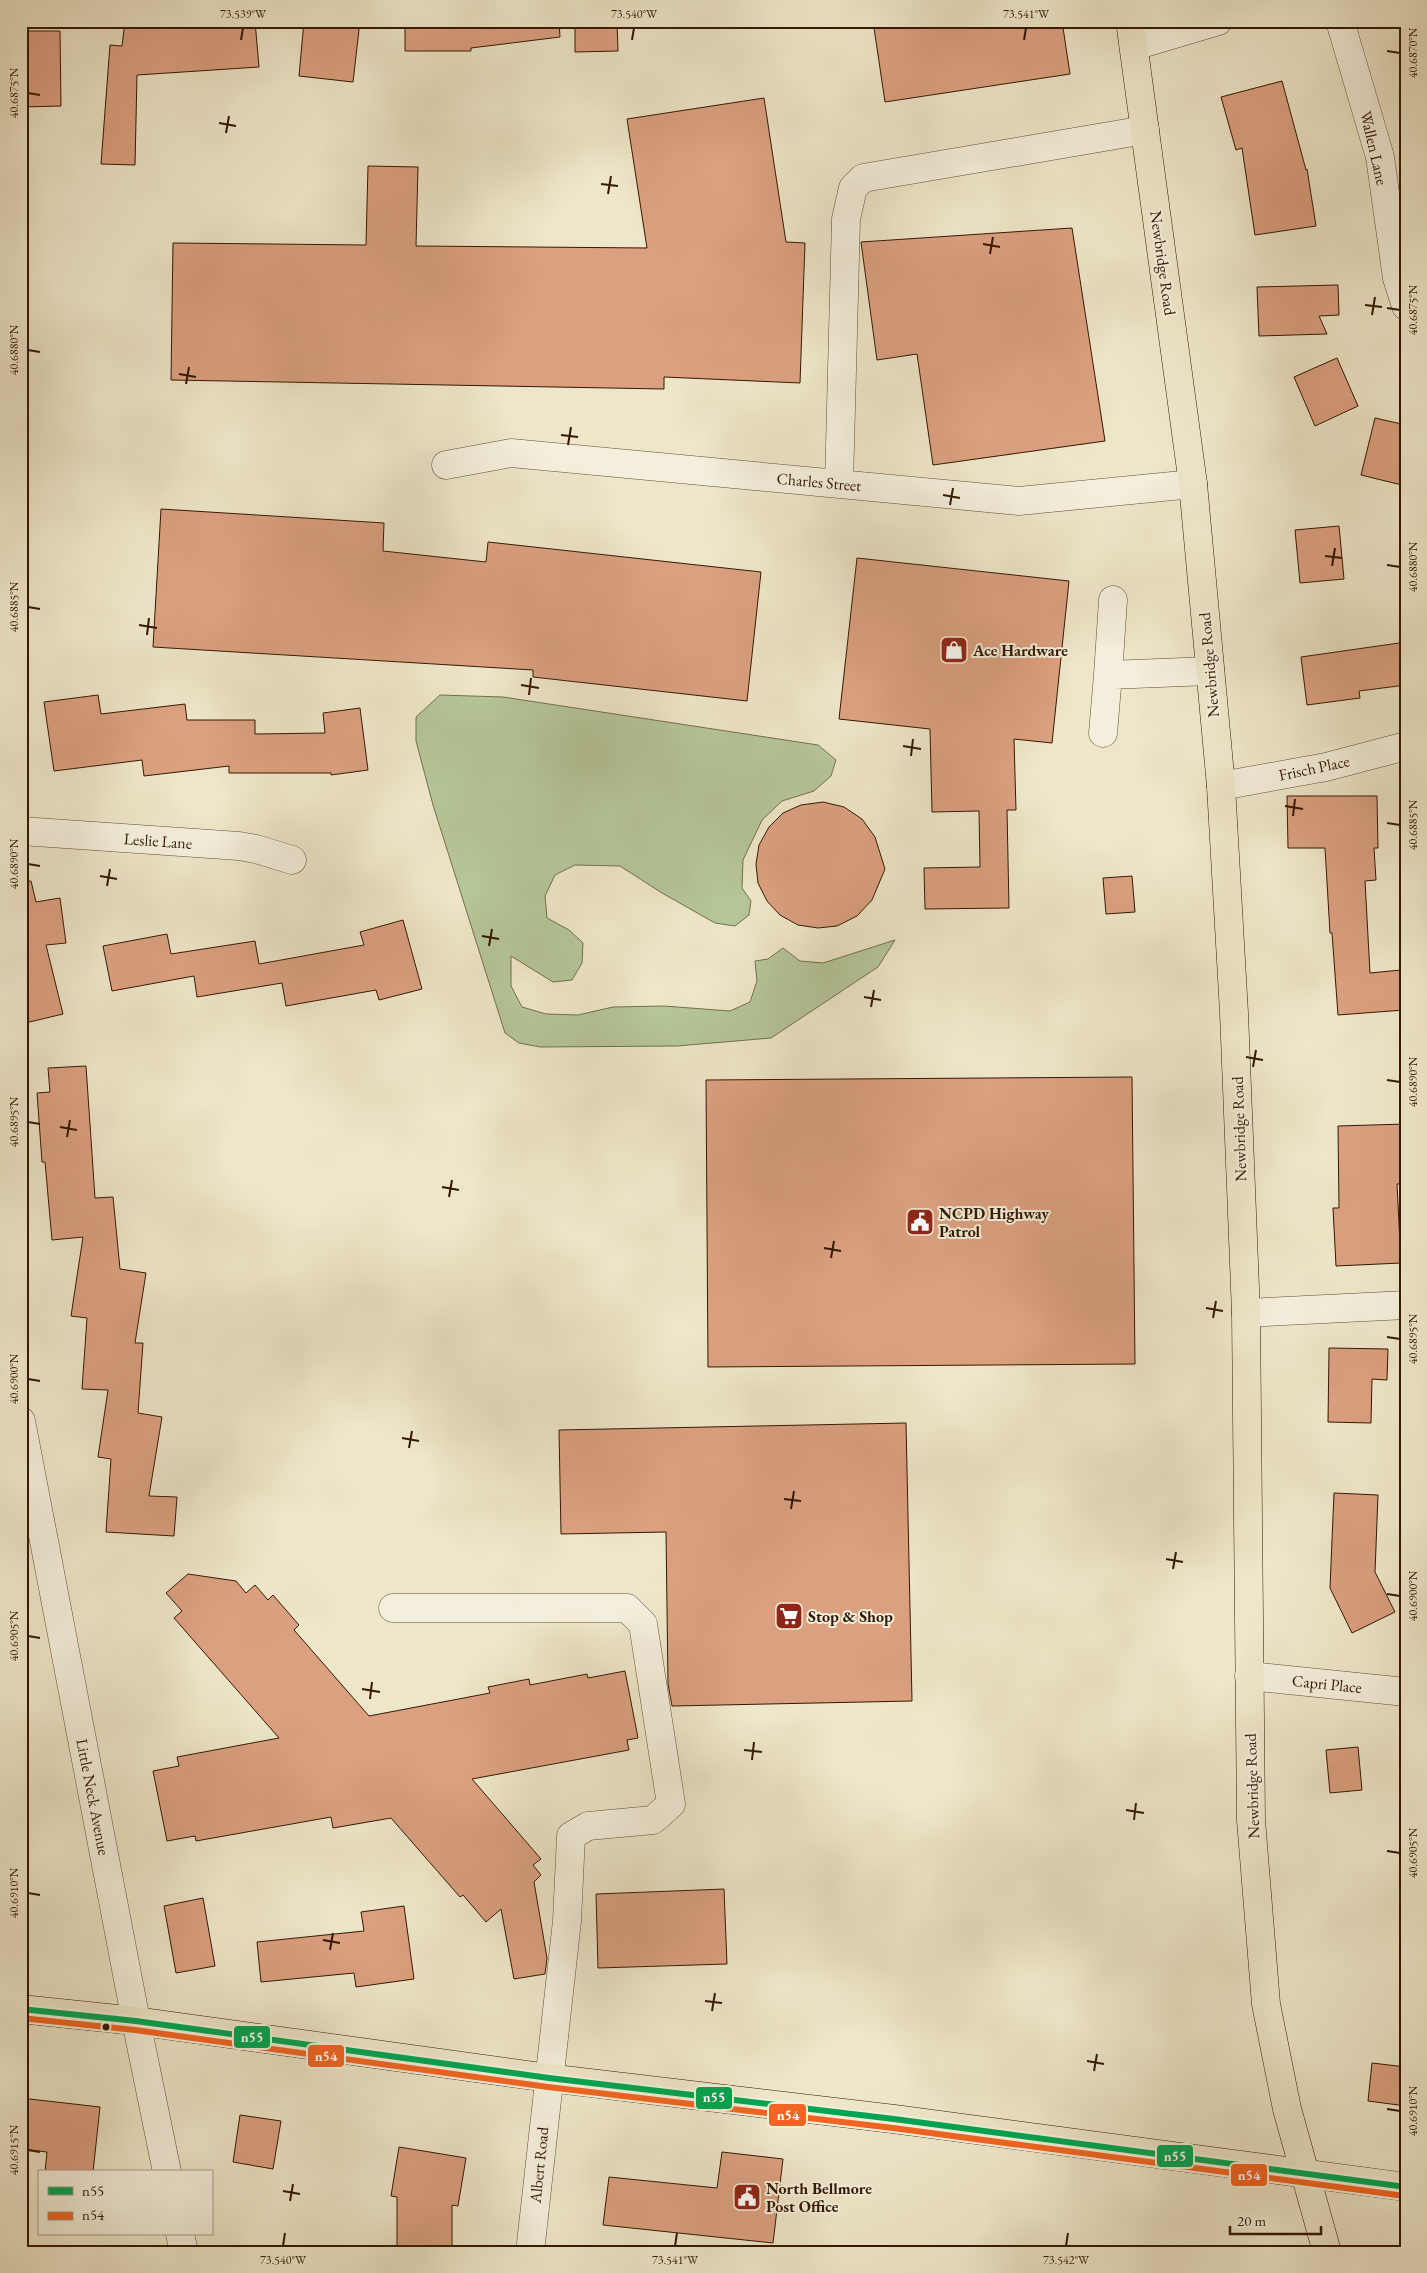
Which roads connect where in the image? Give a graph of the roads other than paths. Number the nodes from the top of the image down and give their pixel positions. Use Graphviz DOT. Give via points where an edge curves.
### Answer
graph roads {
  1 [pos="1218,21"];
  2 [pos="1340,21"];
  3 [pos="1132,34"];
  4 [pos="1145,130"];
  5 [pos="1406,306"];
  6 [pos="446,465"];
  7 [pos="839,484"];
  8 [pos="1192,484"];
  9 [pos="1113,600"];
  10 [pos="1210,670"];
  11 [pos="1108,675"];
  12 [pos="1103,733"];
  13 [pos="1406,746"];
  14 [pos="1221,786"];
  15 [pos="21,832"];
  16 [pos="292,860"];
  17 [pos="1406,1305"];
  18 [pos="1246,1313"];
  19 [pos="21,1421"];
  20 [pos="30,1511"];
  21 [pos="393,1608"];
  22 [pos="1249,1676"];
  23 [pos="1406,1692"];
  24 [pos="21,2009"];
  25 [pos="136,2020"];
  26 [pos="549,2078"];
  27 [pos="167,2170"];
  28 [pos="1307,2175"];
  29 [pos="1406,2187"];
  30 [pos="180,2236"];
  31 [pos="184,2252"];
  32 [pos="530,2252"];
  33 [pos="1327,2252"];
  1 -- 3 [label="street"];
  2 -- 5 [label="street, Wallen Lane" via="1380,157 1397,278"];
  3 -- 4 [label="main road, Newbridge Road"];
  4 -- 7 [label="street" via="863,178 853,188 846,219"];
  4 -- 8 [label="main road, Newbridge Road"];
  6 -- 7 [label="street, Charles Street" via="511,453"];
  7 -- 8 [label="street, Charles Street" via="1019,501"];
  8 -- 10 [label="main road, Newbridge Road"];
  9 -- 11 [label="street"];
  10 -- 11 [label="street"];
  10 -- 14 [label="main road, Newbridge Road"];
  11 -- 12 [label="street"];
  13 -- 14 [label="street, Frisch Place" via="1326,767"];
  14 -- 18 [label="main road, Newbridge Road"];
  15 -- 16 [label="street, Leslie Lane" via="239,846"];
  17 -- 18 [label="street"];
  18 -- 22 [label="main road, Newbridge Road"];
  19 -- 20 [label="street, Little Neck Avenue"];
  20 -- 25 [label="street, Little Neck Avenue"];
  21 -- 26 [label="street, Albert Road" via="627,1608 643,1624 672,1804 653,1820 588,1826 571,1836 567,1921"];
  22 -- 23 [label="street, Capri Place"];
  22 -- 28 [label="main road, Newbridge Road" via="1251,1820 1266,2004 1287,2109"];
  24 -- 25 [label="main road"];
  25 -- 26 [label="main road"];
  25 -- 27 [label="street, Little Neck Avenue"];
  26 -- 28 [label="main road"];
  26 -- 32 [label="street, Albert Road"];
  28 -- 29 [label="main road"];
  28 -- 33 [label="main road, Newbridge Road"];
  30 -- 31 [label="street"];
}
